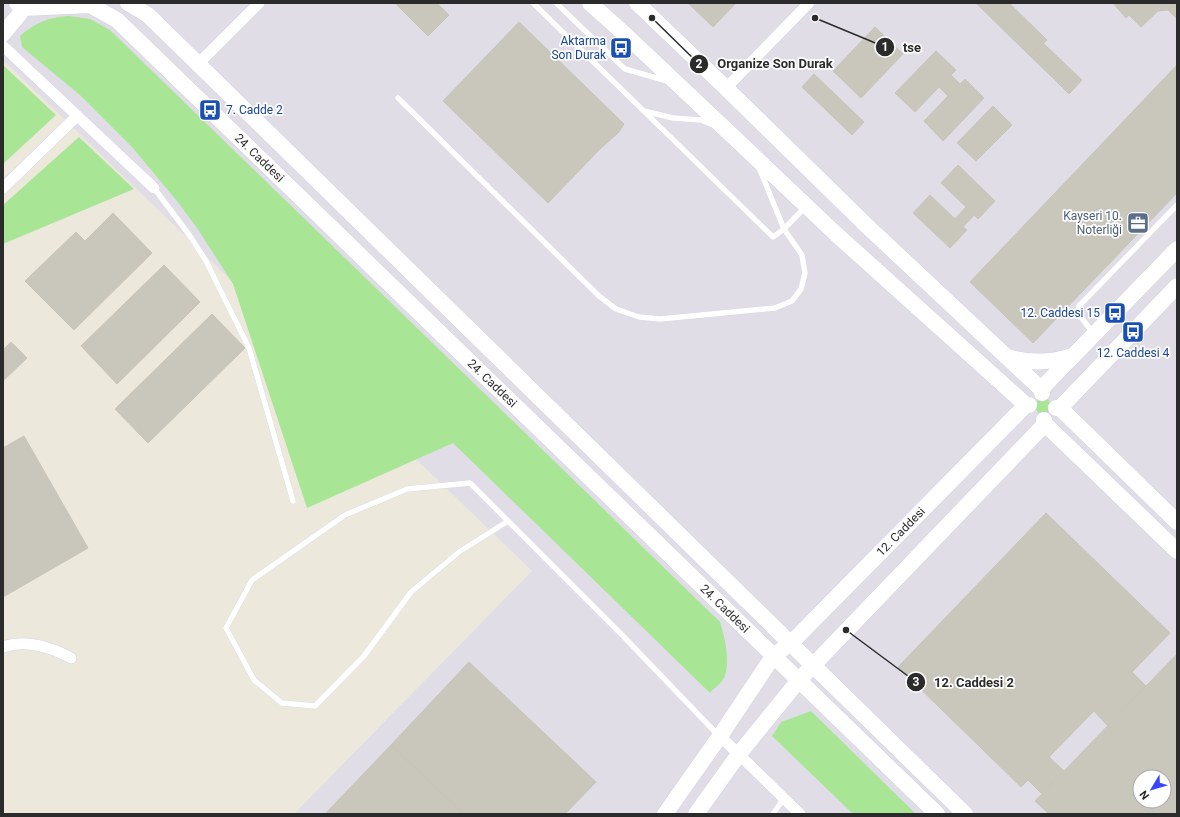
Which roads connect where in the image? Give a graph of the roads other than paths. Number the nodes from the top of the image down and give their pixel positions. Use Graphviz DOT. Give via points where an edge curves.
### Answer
graph roads {
  1 [pos="128,3"];
  2 [pos="258,3"];
  3 [pos="533,3"];
  4 [pos="556,3"];
  5 [pos="590,3"];
  6 [pos="637,3"];
  7 [pos="809,3"];
  8 [pos="22,5"];
  9 [pos="3,34"];
  10 [pos="3,46"];
  11 [pos="198,64"];
  12 [pos="678,85"];
  13 [pos="726,88"];
  14 [pos="398,98"];
  15 [pos="644,111"];
  16 [pos="77,116"];
  17 [pos="726,130"];
  18 [pos="756,158"];
  19 [pos="3,188"];
  20 [pos="154,188"];
  21 [pos="1177,205"];
  22 [pos="806,206"];
  23 [pos="784,229"];
  24 [pos="1177,249"];
  25 [pos="1177,286"];
  26 [pos="1094,334"];
  27 [pos="1073,355"];
  28 [pos="1007,357"];
  29 [pos="1041,391"];
  30 [pos="1028,405"];
  31 [pos="1058,408"];
  32 [pos="1044,422"];
  33 [pos="293,501"];
  34 [pos="508,521"];
  35 [pos="1177,522"];
  36 [pos="1177,551"];
  37 [pos="790,644"];
  38 [pos="3,647"];
  39 [pos="774,655"];
  40 [pos="71,658"];
  41 [pos="813,665"];
  42 [pos="799,680"];
  43 [pos="720,736"];
  44 [pos="739,754"];
  45 [pos="784,798"];
  46 [pos="665,814"];
  47 [pos="696,814"];
  48 [pos="773,814"];
  49 [pos="800,814"];
  50 [pos="937,814"];
  51 [pos="965,814"];
  1 -- 11 [label="street, 24. Caddesi" via="148,15"];
  2 -- 11 [label="street"];
  3 -- 15 [label="lane"];
  4 -- 12 [label="lane" via="625,69"];
  5 -- 12 [label="street"];
  6 -- 13 [label="street"];
  7 -- 13 [label="street"];
  8 -- 9 [label="street"];
  8 -- 39 [label="street, 24. Caddesi" via="90,5 117,20"];
  10 -- 16 [label="street"];
  11 -- 37 [label="street, 24. Caddesi"];
  12 -- 17 [label="street"];
  13 -- 28 [label="street" via="867,226"];
  14 -- 23 [label="lane" via="598,296 616,309 660,319 775,308 792,301 802,289 806,273 802,255"];
  15 -- 17 [label="lane" via="673,118 701,120"];
  15 -- 23 [label="lane" via="773,237"];
  16 -- 19 [label="street"];
  16 -- 20 [label="street"];
  17 -- 18 [label="street"];
  18 -- 22 [label="street"];
  18 -- 23 [label="lane"];
  20 -- 33 [label="lane" via="206,261 249,348"];
  21 -- 26 [label="lane" via="1079,306 1078,314"];
  22 -- 23 [label="lane"];
  22 -- 30 [label="street"];
  24 -- 26 [label="street"];
  25 -- 31 [label="street"];
  26 -- 27 [label="street"];
  27 -- 28 [label="street" via="1050,362 1028,362"];
  27 -- 29 [label="street"];
  28 -- 29 [label="street"];
  29 -- 30 [label="street"];
  29 -- 31 [label="street" via="1051,395"];
  30 -- 32 [label="street" via="1035,418"];
  30 -- 37 [label="street, 12. Caddesi"];
  31 -- 32 [label="street"];
  31 -- 35 [label="street"];
  32 -- 36 [label="street"];
  32 -- 41 [label="street"];
  34 -- 34 [label="lane" via="470,483 407,489 345,515 252,580 226,628 254,680 282,703 315,706 364,656 411,592 459,552"];
  34 -- 43 [label="lane"];
  37 -- 39 [label="street, 12. Caddesi"];
  37 -- 41 [label="street, 24. Caddesi"];
  38 -- 40 [label="street" via="18,644 39,646 61,652"];
  39 -- 42 [label="street, 24. Caddesi"];
  39 -- 43 [label="street"];
  41 -- 42 [label="street"];
  41 -- 51 [label="street, 24. Caddesi"];
  42 -- 44 [label="street"];
  42 -- 50 [label="street, 24. Caddesi"];
  43 -- 44 [label="street"];
  43 -- 46 [label="street"];
  44 -- 45 [label="street"];
  44 -- 47 [label="street"];
  45 -- 48 [label="lane"];
  45 -- 49 [label="street"];
}
